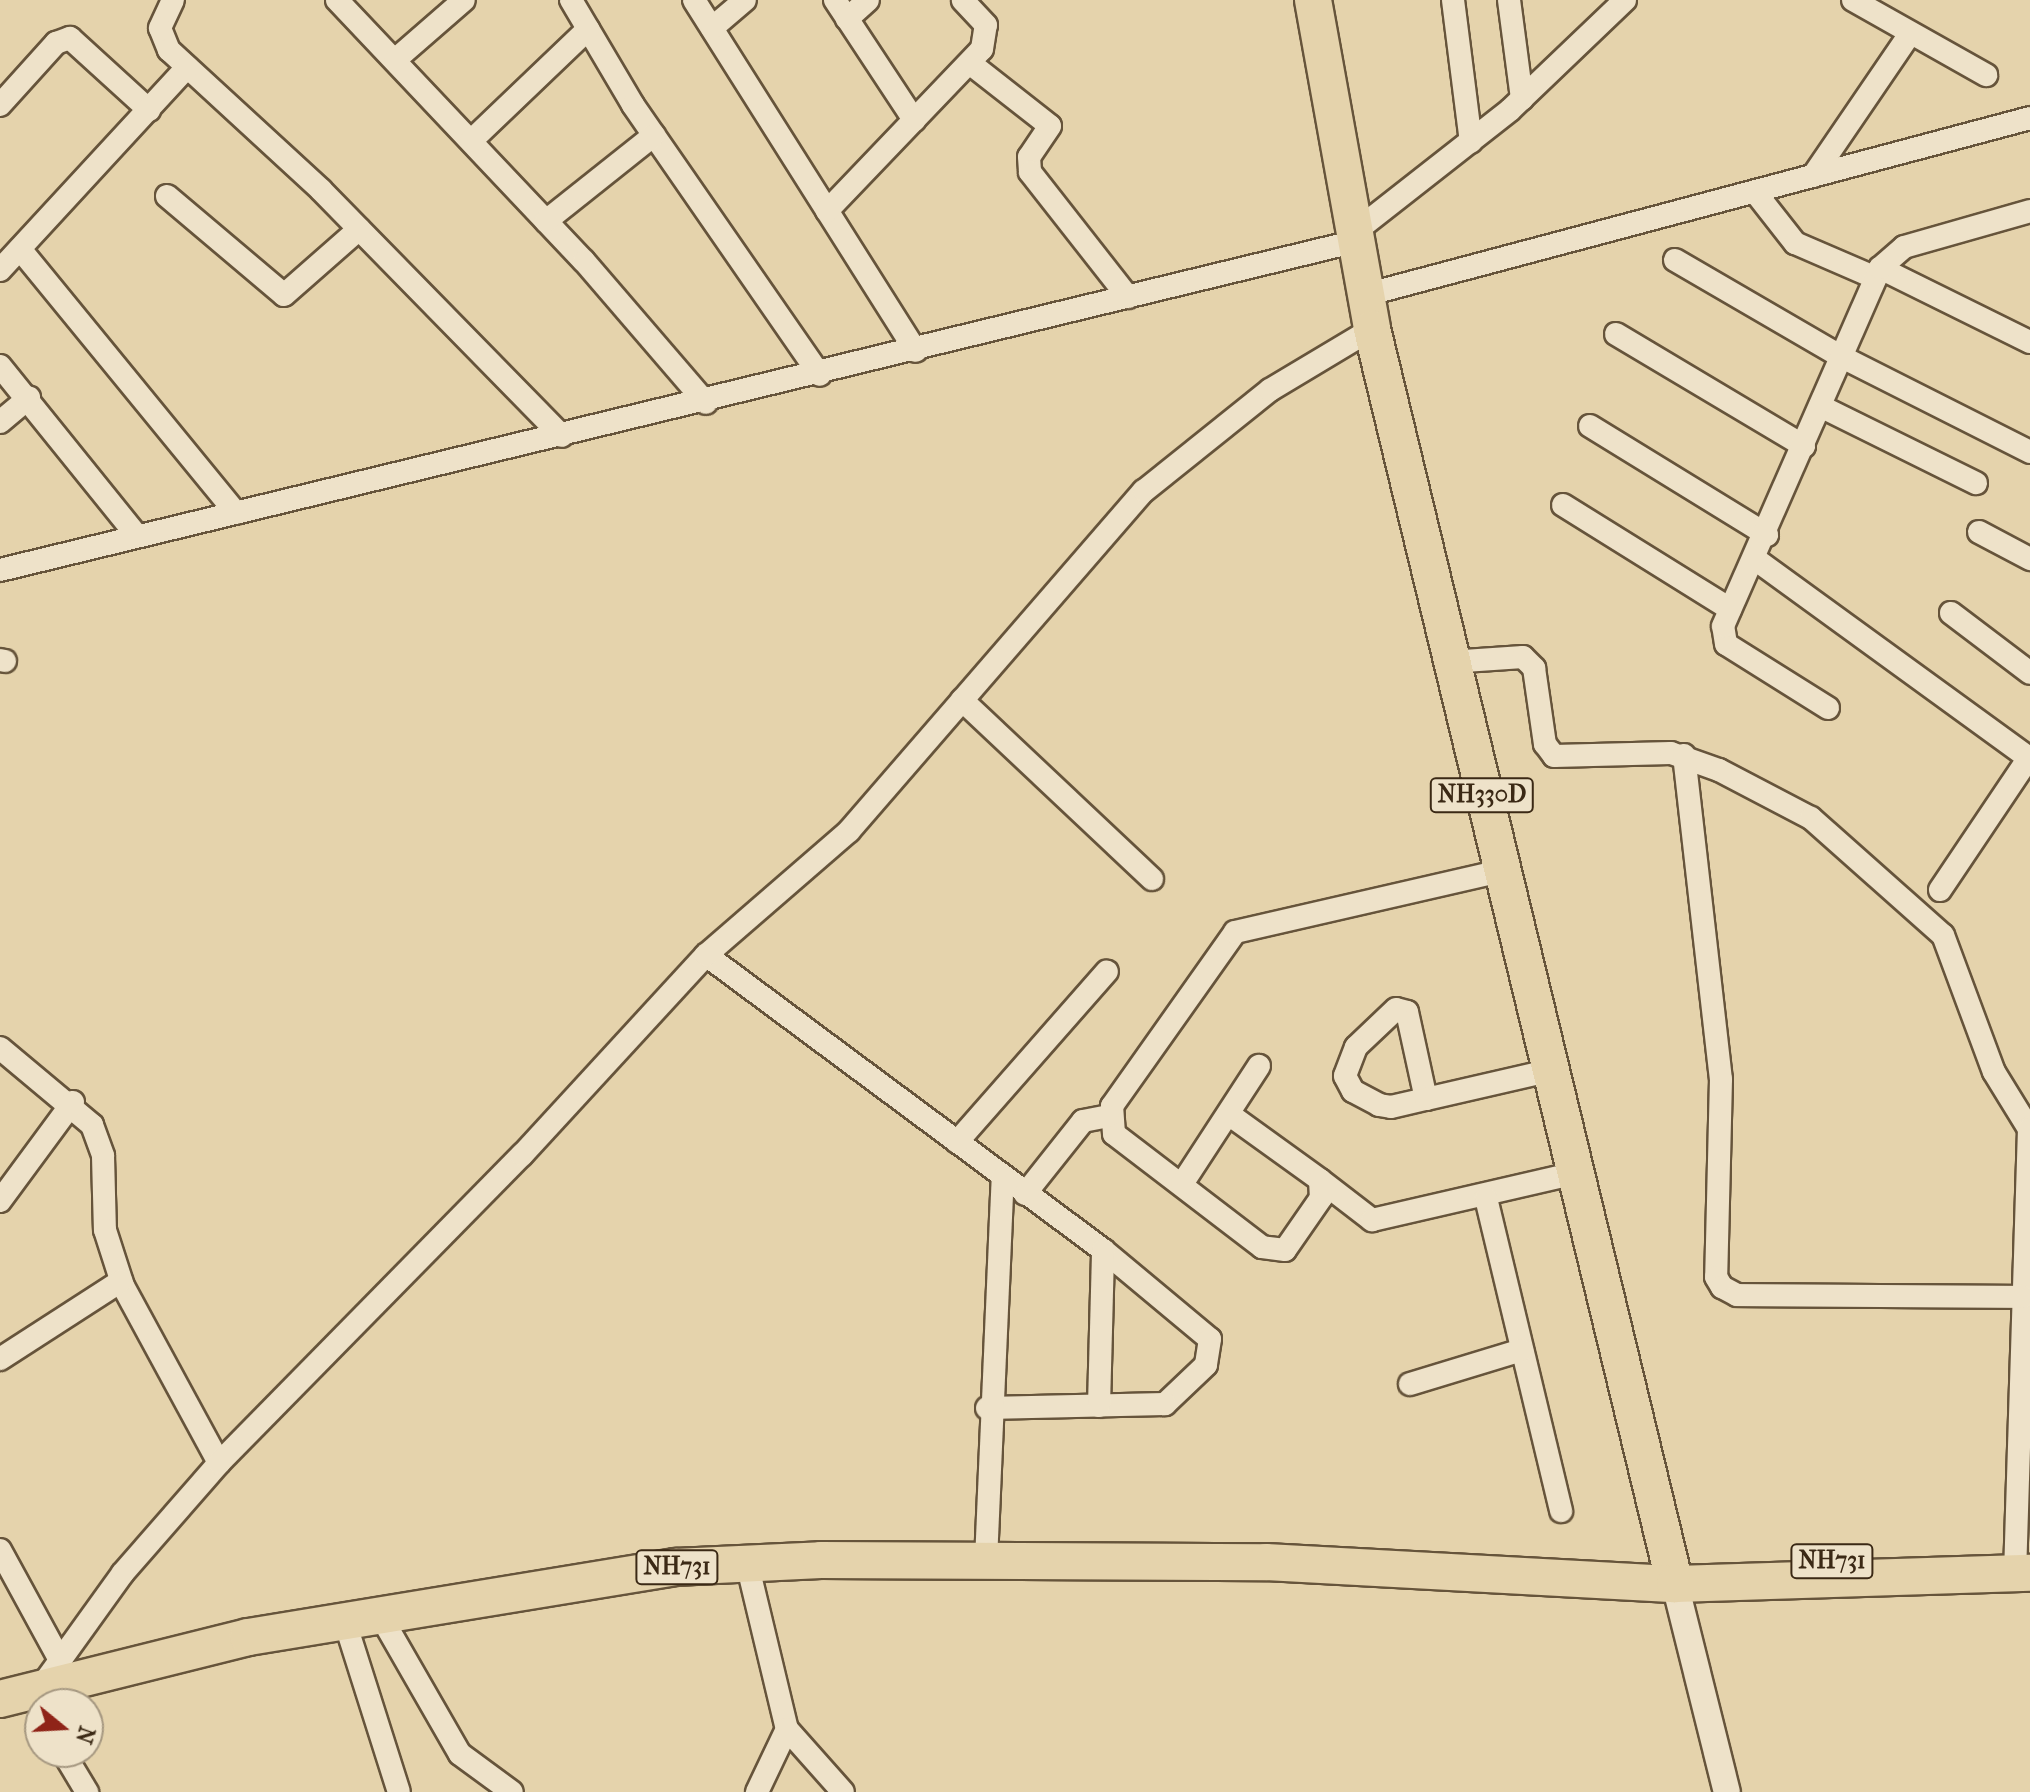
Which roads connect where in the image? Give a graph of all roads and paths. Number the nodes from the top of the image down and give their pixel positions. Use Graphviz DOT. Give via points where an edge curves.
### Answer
graph roads {
  1 [pos="173,0"];
  2 [pos="337,0"];
  3 [pos="464,0"];
  4 [pos="571,0"];
  5 [pos="694,0"];
  6 [pos="745,0"];
  7 [pos="868,0"];
  8 [pos="963,0"];
  9 [pos="1313,0"];
  10 [pos="1453,0"];
  11 [pos="1509,0"];
  12 [pos="1625,0"];
  13 [pos="1853,0"];
  14 [pos="841,9"];
  15 [pos="712,28"];
  16 [pos="588,29"];
  17 [pos="1910,34"];
  18 [pos="395,60"];
  19 [pos="971,64"];
  20 [pos="187,67"];
  21 [pos="1986,75"];
  22 [pos="1522,99"];
  23 [pos="0,105"];
  24 [pos="149,110"];
  25 [pos="2030,118"];
  26 [pos="914,120"];
  27 [pos="654,135"];
  28 [pos="471,141"];
  29 [pos="1471,142"];
  30 [pos="1813,176"];
  31 [pos="1755,192"];
  32 [pos="167,196"];
  33 [pos="827,211"];
  34 [pos="2029,213"];
  35 [pos="546,221"];
  36 [pos="359,229"];
  37 [pos="1352,238"];
  38 [pos="20,249"];
  39 [pos="1675,260"];
  40 [pos="0,270"];
  41 [pos="1878,273"];
  42 [pos="1128,297"];
  43 [pos="1369,312"];
  44 [pos="1616,334"];
  45 [pos="2030,342"];
  46 [pos="916,351"];
  47 [pos="1840,356"];
  48 [pos="0,366"];
  49 [pos="820,375"];
  50 [pos="29,398"];
  51 [pos="706,403"];
  52 [pos="1820,406"];
  53 [pos="0,422"];
  54 [pos="1590,426"];
  55 [pos="562,436"];
  56 [pos="1804,446"];
  57 [pos="2030,452"];
  58 [pos="1976,483"];
  59 [pos="1563,505"];
  60 [pos="236,513"];
  61 [pos="1979,532"];
  62 [pos="1767,535"];
  63 [pos="137,536"];
  64 [pos="1755,559"];
  65 [pos="2030,559"];
  66 [pos="0,570"];
  67 [pos="1730,609"];
  68 [pos="1951,613"];
  69 [pos="1449,662"];
  70 [pos="2030,673"];
  71 [pos="962,700"];
  72 [pos="1828,708"];
  73 [pos="1684,755"];
  74 [pos="2029,757"];
  75 [pos="1501,871"];
  76 [pos="1152,879"];
  77 [pos="1940,890"];
  78 [pos="706,955"];
  79 [pos="1107,971"];
  80 [pos="0,1048"];
  81 [pos="1259,1066"];
  82 [pos="1548,1071"];
  83 [pos="1426,1099"];
  84 [pos="73,1102"];
  85 [pos="1230,1115"];
  86 [pos="1108,1116"];
  87 [pos="957,1142"];
  88 [pos="1572,1174"];
  89 [pos="1003,1178"];
  90 [pos="1320,1180"];
  91 [pos="1182,1184"];
  92 [pos="1025,1194"];
  93 [pos="1486,1198"];
  94 [pos="0,1201"];
  95 [pos="1103,1250"];
  96 [pos="121,1281"];
  97 [pos="2023,1297"];
  98 [pos="1522,1350"];
  99 [pos="0,1359"];
  100 [pos="1410,1384"];
  101 [pos="1099,1406"];
  102 [pos="987,1408"];
  103 [pos="219,1463"];
  104 [pos="1561,1511"];
  105 [pos="0,1550"];
  106 [pos="986,1561"];
  107 [pos="747,1563"];
  108 [pos="2013,1572"];
  109 [pos="1673,1574"];
  110 [pos="380,1615"];
  111 [pos="345,1622"];
  112 [pos="33,1688"];
  113 [pos="35,1688"];
  114 [pos="42,1688"];
  115 [pos="787,1729"];
  116 [pos="73,1768"];
  117 [pos="87,1792"];
  118 [pos="399,1792"];
  119 [pos="512,1792"];
  120 [pos="757,1792"];
  121 [pos="843,1792"];
  122 [pos="1727,1792"];
  1 -- 20 [label="street" via="162,40"];
  2 -- 18 [label="street"];
  3 -- 18 [label="street"];
  4 -- 16 [label="street"];
  5 -- 15 [label="street"];
  6 -- 15 [label="street"];
  7 -- 14 [label="street"];
  8 -- 19 [label="street" via="988,33"];
  9 -- 37 [label="highway, NH330D"];
  10 -- 29 [label="street"];
  11 -- 22 [label="street"];
  12 -- 22 [label="street"];
  13 -- 17 [label="street"];
  14 -- 26 [label="street"];
  15 -- 33 [label="street"];
  16 -- 27 [label="street"];
  16 -- 28 [label="street"];
  17 -- 21 [label="street"];
  17 -- 30 [label="street"];
  18 -- 28 [label="street"];
  19 -- 26 [label="street"];
  19 -- 42 [label="street" via="1050,126 1029,157 1030,172"];
  20 -- 24 [label="street"];
  20 -- 36 [label="street"];
  22 -- 29 [label="street"];
  23 -- 24 [label="street" via="56,43 70,38"];
  24 -- 38 [label="street"];
  25 -- 30 [label="street"];
  26 -- 33 [label="street"];
  27 -- 35 [label="street"];
  27 -- 49 [label="street"];
  28 -- 35 [label="street"];
  29 -- 37 [label="street"];
  30 -- 31 [label="street"];
  31 -- 41 [label="street" via="1795,243"];
  31 -- 43 [label="street"];
  32 -- 36 [label="street" via="284,295"];
  33 -- 46 [label="street"];
  34 -- 41 [label="street" via="1904,247"];
  35 -- 51 [label="street"];
  36 -- 55 [label="street"];
  37 -- 42 [label="street"];
  37 -- 43 [label="highway, NH330D"];
  38 -- 40 [label="street"];
  38 -- 60 [label="street"];
  39 -- 47 [label="street"];
  41 -- 45 [label="street"];
  41 -- 47 [label="street"];
  42 -- 46 [label="street"];
  43 -- 69 [label="highway, NH330D"];
  43 -- 71 [label="street" via="1144,491"];
  44 -- 56 [label="street"];
  46 -- 49 [label="street"];
  47 -- 52 [label="street"];
  47 -- 57 [label="street"];
  48 -- 50 [label="street"];
  49 -- 51 [label="street"];
  50 -- 53 [label="street"];
  50 -- 63 [label="street"];
  51 -- 55 [label="street"];
  52 -- 56 [label="street"];
  52 -- 58 [label="street"];
  54 -- 62 [label="street"];
  55 -- 60 [label="street"];
  56 -- 62 [label="street"];
  59 -- 67 [label="street"];
  60 -- 63 [label="street"];
  61 -- 65 [label="street"];
  62 -- 64 [label="street"];
  63 -- 66 [label="street"];
  64 -- 67 [label="street"];
  64 -- 74 [label="street"];
  67 -- 72 [label="street" via="1720,633 1726,644"];
  68 -- 70 [label="street"];
  69 -- 73 [label="street" via="1511,655 1530,661 1545,744 1554,756"];
  69 -- 75 [label="highway, NH330D"];
  71 -- 76 [label="street"];
  71 -- 78 [label="street" via="849,831"];
  73 -- 97 [label="street" via="1811,818 1943,935 1994,1072 2026,1116"];
  73 -- 97 [label="street" via="1721,1079 1716,1277 1722,1287 1737,1295"];
  74 -- 77 [label="street"];
  75 -- 82 [label="highway, NH330D"];
  75 -- 86 [label="street" via="1235,932"];
  78 -- 87 [label="street"];
  78 -- 103 [label="street" via="522,1155"];
  79 -- 87 [label="street"];
  80 -- 84 [label="street"];
  81 -- 85 [label="street"];
  82 -- 83 [label="street"];
  82 -- 88 [label="highway, NH330D"];
  83 -- 83 [label="street" via="1379,1105 1347,1084 1350,1056 1396,1009 1407,1012"];
  84 -- 94 [label="street"];
  84 -- 96 [label="street" via="100,1140 105,1230"];
  85 -- 90 [label="street"];
  85 -- 91 [label="street"];
  86 -- 91 [label="street" via="1114,1134"];
  86 -- 92 [label="street" via="1083,1121"];
  87 -- 89 [label="street"];
  88 -- 93 [label="street"];
  88 -- 109 [label="highway, NH330D"];
  89 -- 92 [label="street"];
  89 -- 102 [label="street"];
  90 -- 91 [label="street" via="1321,1198 1291,1246 1277,1253"];
  90 -- 93 [label="street" via="1372,1220"];
  92 -- 95 [label="street"];
  93 -- 98 [label="street"];
  95 -- 101 [label="street"];
  95 -- 101 [label="street" via="1206,1332 1211,1348 1175,1400"];
  96 -- 99 [label="street"];
  96 -- 103 [label="street"];
  97 -- 108 [label="street"];
  98 -- 100 [label="street"];
  98 -- 104 [label="street"];
  101 -- 102 [label="street"];
  102 -- 106 [label="street"];
  103 -- 113 [label="street"];
  105 -- 112 [label="street"];
  106 -- 107 [label="highway, NH731"];
  106 -- 109 [label="highway, NH731" via="1368,1566 1407,1557"];
  107 -- 110 [label="highway, NH731" via="598,1577"];
  107 -- 115 [label="street"];
  108 -- 109 [label="highway, NH731" via="1941,1561"];
  109 -- 122 [label="street"];
  110 -- 111 [label="highway, NH731"];
  110 -- 119 [label="street" via="460,1754"];
  111 -- 114 [label="highway, NH731"];
  111 -- 118 [label="street"];
  115 -- 120 [label="street"];
  115 -- 121 [label="street"];
  116 -- 117 [label="street"];
}
